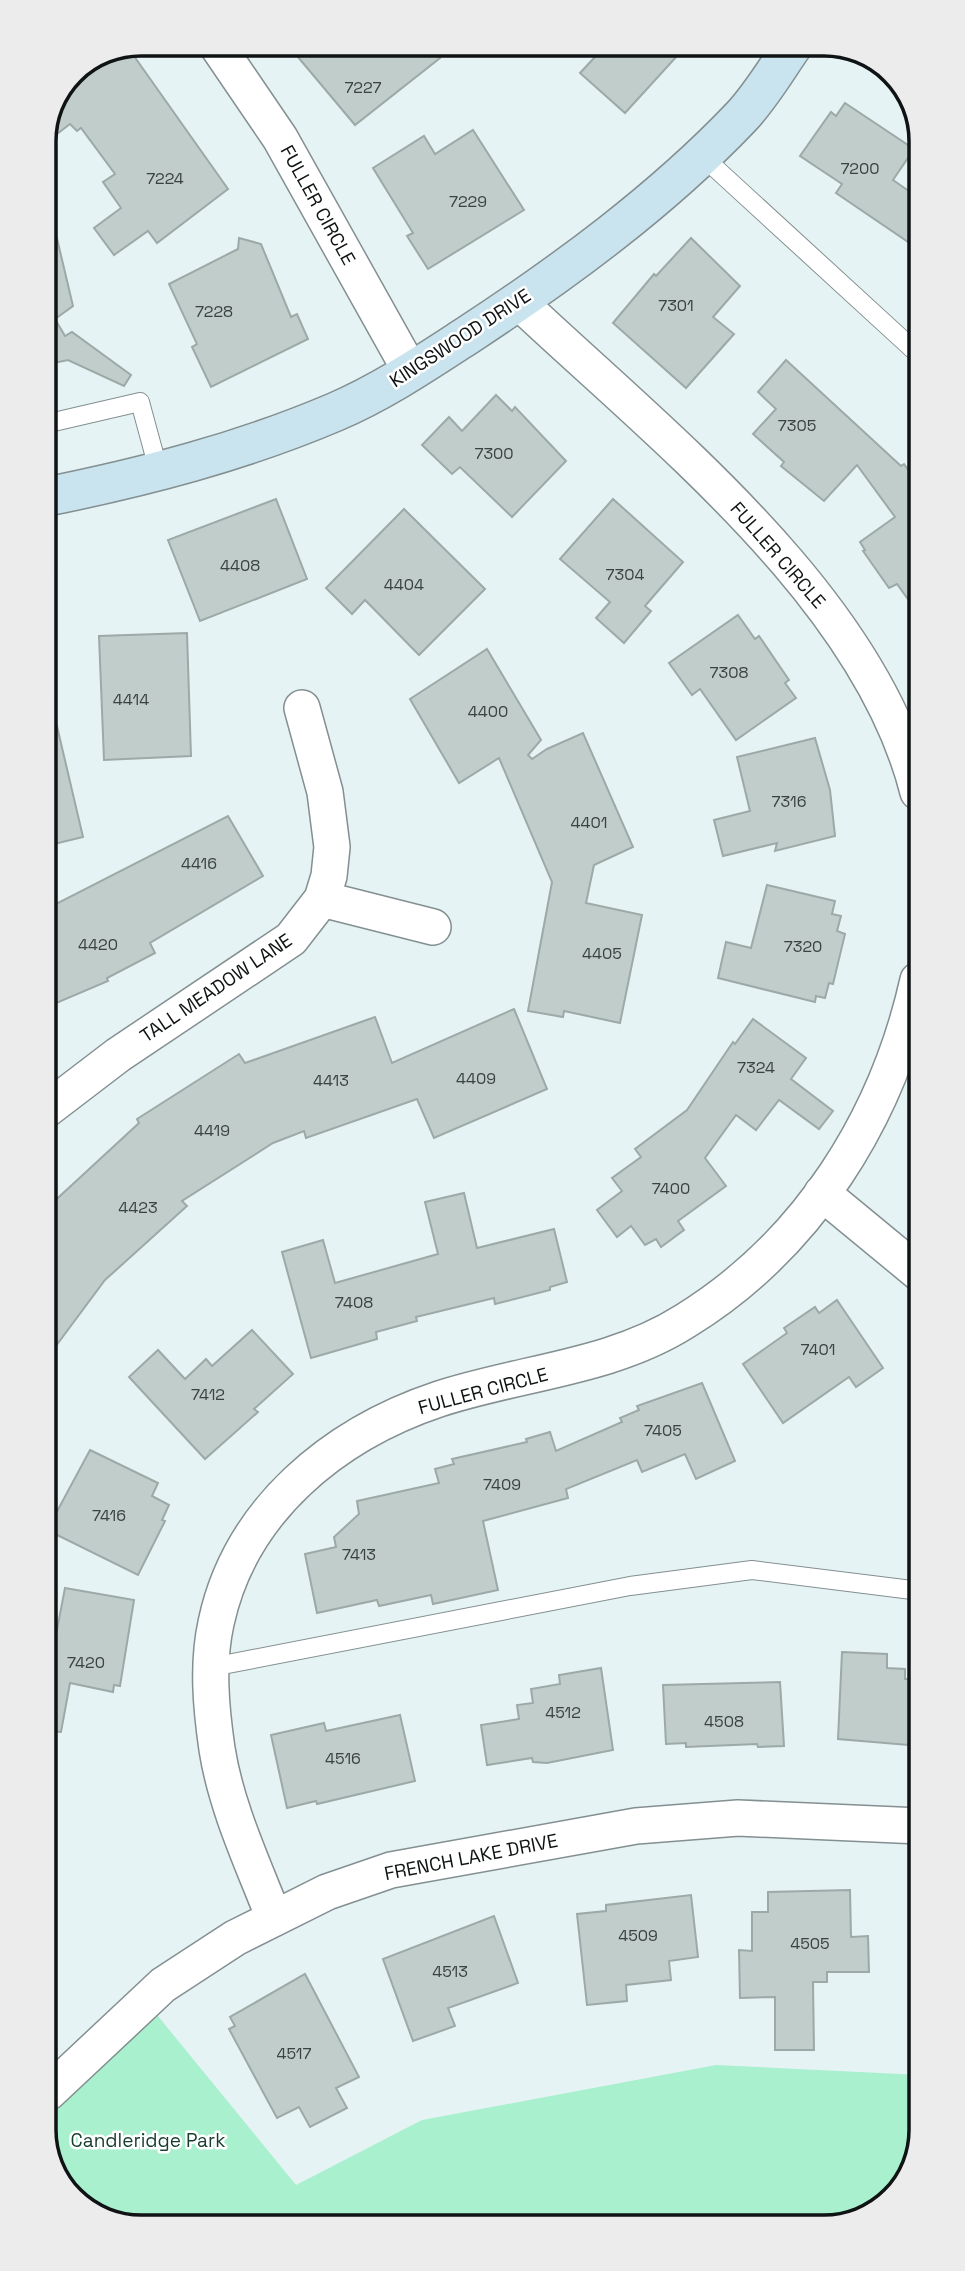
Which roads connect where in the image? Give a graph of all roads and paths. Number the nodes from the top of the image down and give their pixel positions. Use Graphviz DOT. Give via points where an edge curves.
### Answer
graph roads {
  1 [pos="224,56"];
  2 [pos="785,56"];
  3 [pos="702,155"];
  4 [pos="519,302"];
  5 [pos="909,346"];
  6 [pos="411,372"];
  7 [pos="56,421"];
  8 [pos="159,472"];
  9 [pos="56,495"];
  10 [pos="302,708"];
  11 [pos="909,768"];
  12 [pos="322,899"];
  13 [pos="433,927"];
  14 [pos="909,1011"];
  15 [pos="56,1098"];
  16 [pos="822,1193"];
  17 [pos="909,1265"];
  18 [pos="909,1590"];
  19 [pos="212,1667"];
  20 [pos="909,1826"];
  21 [pos="274,1919"];
  22 [pos="56,2085"];
  1 -- 6 [label="street, FULLER CIRCLE" via="280,138"];
  2 -- 3 [label="street, KINGSWOOD DRIVE" via="743,115"];
  3 -- 4 [label="street, KINGSWOOD DRIVE" via="662,192"];
  3 -- 5 [label="lane"];
  4 -- 6 [label="street, KINGSWOOD DRIVE"];
  4 -- 11 [label="street, FULLER CIRCLE" via="751,521 838,626 889,711"];
  6 -- 8 [label="street, KINGSWOOD DRIVE" via="336,412"];
  7 -- 8 [label="lane" via="140,402"];
  8 -- 9 [label="street, KINGSWOOD DRIVE"];
  10 -- 12 [label="street, TALL MEADOW LANE" via="325,792 332,847"];
  12 -- 13 [label="street"];
  12 -- 15 [label="street, TALL MEADOW LANE" via="291,939"];
  14 -- 16 [label="street, FULLER CIRCLE" via="890,1079"];
  16 -- 17 [label="street"];
  16 -- 19 [label="street, FULLER CIRCLE" via="786,1238 734,1286 684,1322 631,1348 544,1375 441,1399 369,1428 314,1465 266,1512 232,1573 215,1624"];
  18 -- 19 [label="lane" via="752,1570 630,1586"];
  19 -- 21 [label="street, FULLER CIRCLE" via="217,1751 231,1806"];
  20 -- 21 [label="street, FRENCH LAKE DRIVE" via="738,1818 636,1826 391,1870 327,1892"];
  21 -- 22 [label="street, FRENCH LAKE DRIVE" via="235,1938 163,1985"];
}
